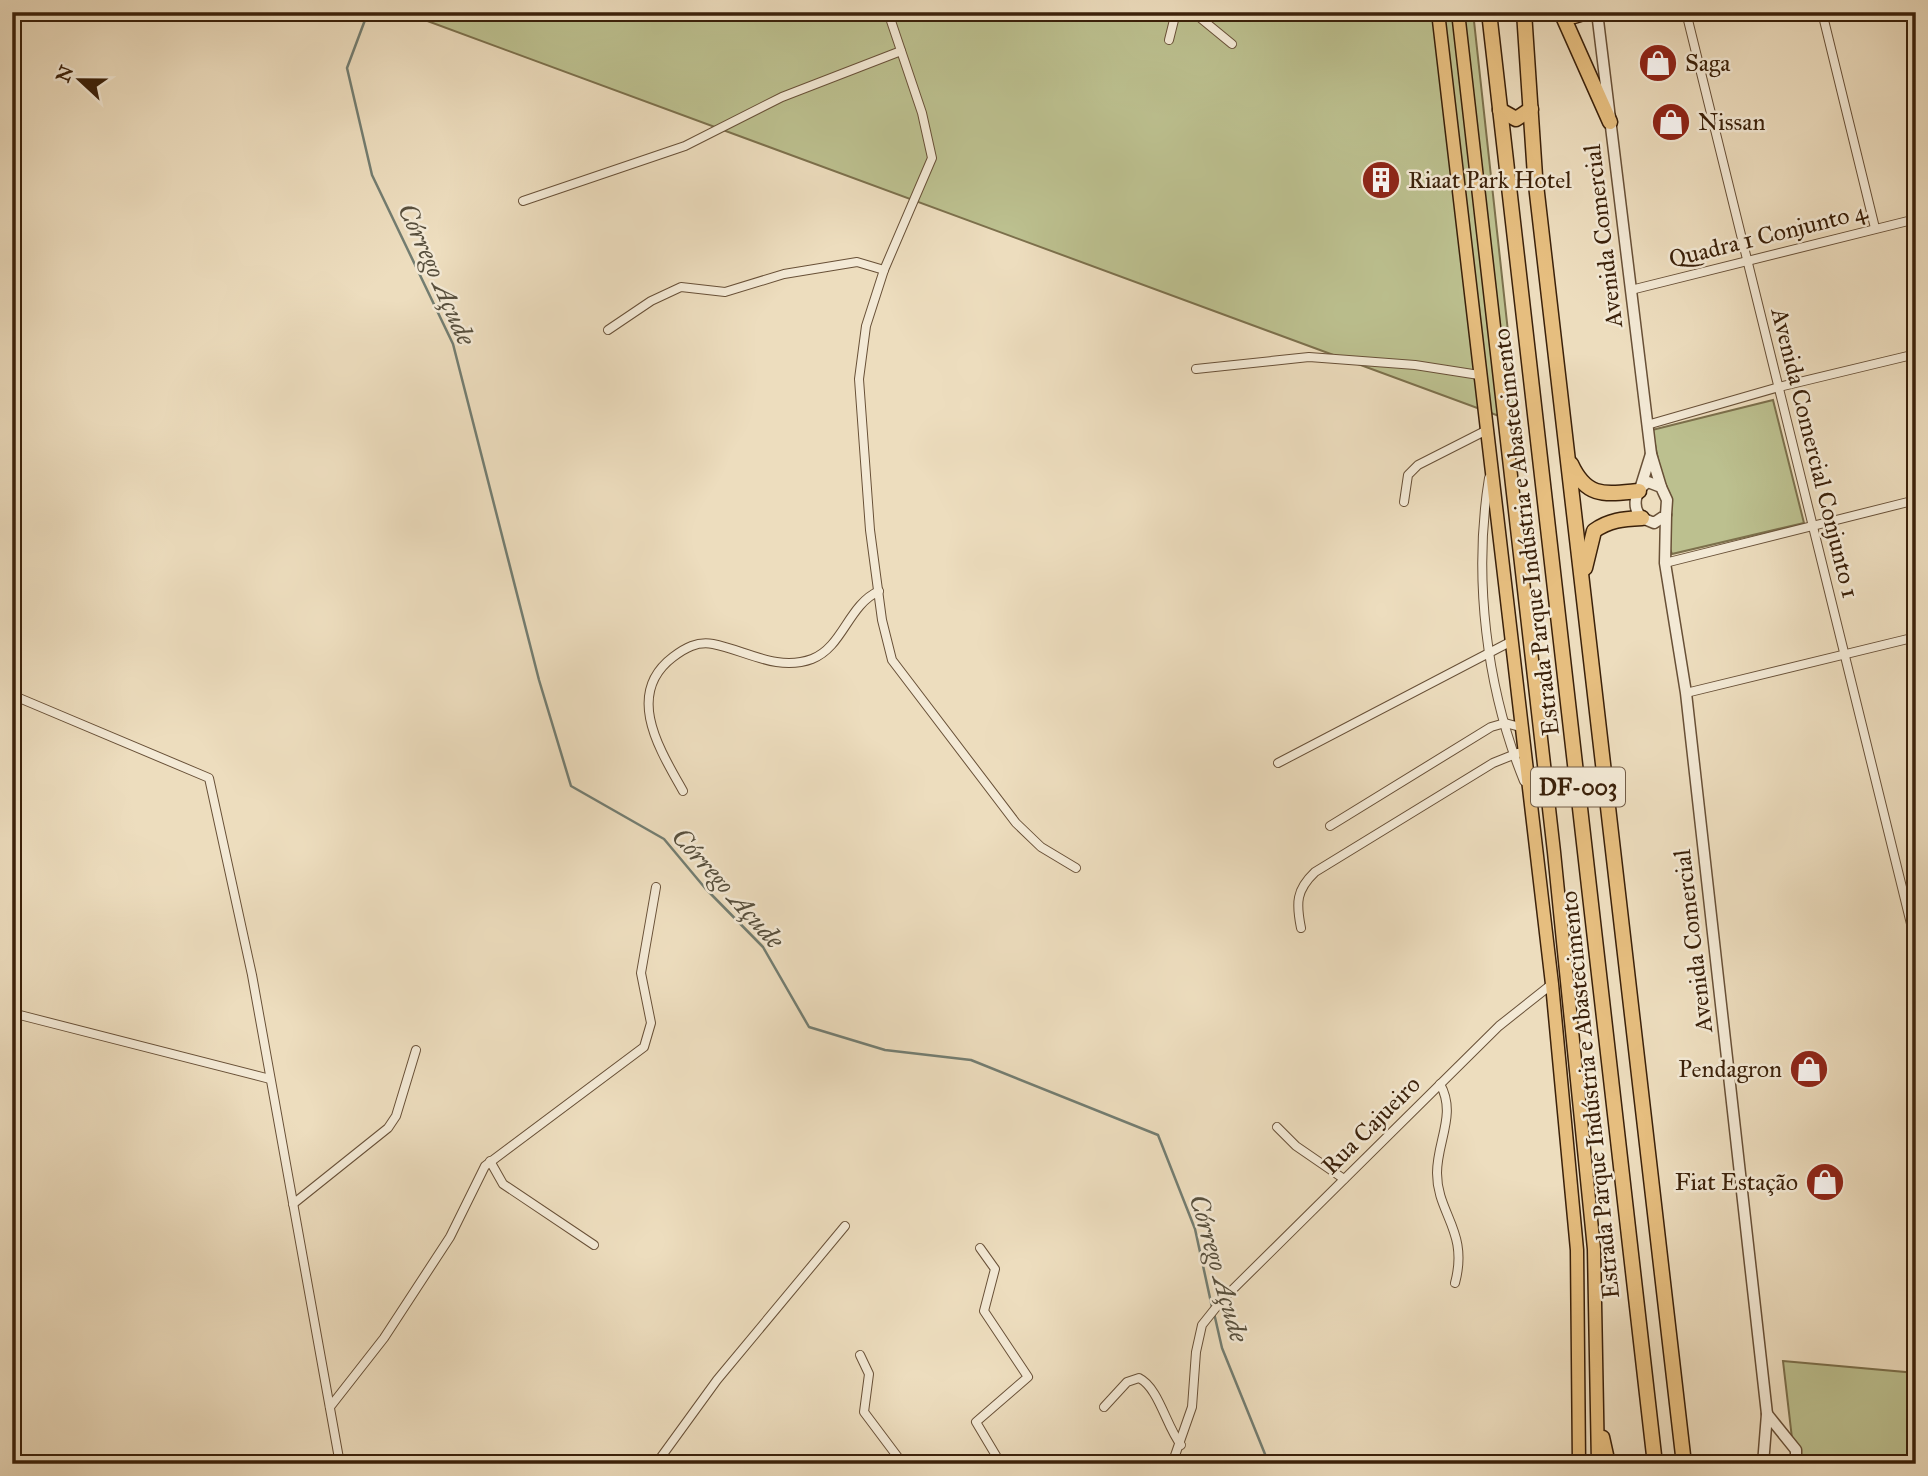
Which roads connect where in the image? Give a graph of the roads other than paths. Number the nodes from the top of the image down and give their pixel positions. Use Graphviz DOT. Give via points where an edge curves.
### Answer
graph roads {
  1 [pos="888,12"];
  2 [pos="1176,12"];
  3 [pos="1193,12"];
  4 [pos="1438,12"];
  5 [pos="1458,12"];
  6 [pos="1489,12"];
  7 [pos="1524,12"];
  8 [pos="1563,12"];
  9 [pos="1587,12"];
  10 [pos="1597,12"];
  11 [pos="1686,12"];
  12 [pos="1822,12"];
  13 [pos="1169,40"];
  14 [pos="1232,44"];
  15 [pos="901,51"];
  16 [pos="1531,109"];
  17 [pos="1500,110"];
  18 [pos="1610,122"];
  19 [pos="523,201"];
  20 [pos="1916,219"];
  21 [pos="1875,228"];
  22 [pos="1747,260"];
  23 [pos="884,270"];
  24 [pos="1631,290"];
  25 [pos="608,331"];
  26 [pos="1916,354"];
  27 [pos="1196,369"];
  28 [pos="1479,375"];
  29 [pos="1779,387"];
  30 [pos="1647,425"];
  31 [pos="1486,430"];
  32 [pos="1567,454"];
  33 [pos="1651,454"];
  34 [pos="1490,471"];
  35 [pos="1661,486"];
  36 [pos="1640,489"];
  37 [pos="1916,499"];
  38 [pos="1404,502"];
  39 [pos="1666,515"];
  40 [pos="1645,520"];
  41 [pos="1813,525"];
  42 [pos="1664,547"];
  43 [pos="1665,563"];
  44 [pos="1582,591"];
  45 [pos="879,592"];
  46 [pos="1916,637"];
  47 [pos="1510,642"];
  48 [pos="1489,651"];
  49 [pos="1844,655"];
  50 [pos="1686,693"];
  51 [pos="12,695"];
  52 [pos="1504,723"];
  53 [pos="1520,727"];
  54 [pos="1519,753"];
  55 [pos="1278,763"];
  56 [pos="683,791"];
  57 [pos="1331,826"];
  58 [pos="1076,868"];
  59 [pos="656,887"];
  60 [pos="1301,928"];
  61 [pos="1916,944"];
  62 [pos="1552,984"];
  63 [pos="12,1013"];
  64 [pos="416,1050"];
  65 [pos="270,1079"];
  66 [pos="1440,1084"];
  67 [pos="1277,1127"];
  68 [pos="490,1161"];
  69 [pos="1344,1179"];
  70 [pos="293,1204"];
  71 [pos="845,1226"];
  72 [pos="594,1245"];
  73 [pos="980,1248"];
  74 [pos="1455,1283"];
  75 [pos="1916,1317"];
  76 [pos="1913,1329"];
  77 [pos="860,1355"];
  78 [pos="330,1407"];
  79 [pos="1104,1407"];
  80 [pos="1597,1408"];
  81 [pos="1767,1414"];
  82 [pos="1181,1445"];
  83 [pos="340,1464"];
  84 [pos="656,1464"];
  85 [pos="903,1464"];
  86 [pos="1001,1464"];
  87 [pos="1172,1464"];
  88 [pos="1579,1464"];
  89 [pos="1598,1464"];
  90 [pos="1609,1464"];
  91 [pos="1655,1464"];
  92 [pos="1684,1464"];
  93 [pos="1763,1464"];
  94 [pos="1796,1464"];
  1 -- 15 [label="street"];
  2 -- 13 [label="street"];
  3 -- 14 [label="street"];
  4 -- 28 [label="main road"];
  5 -- 80 [label="main road" via="1554,852 1591,1222"];
  6 -- 17 [label="highway, Estrada Parque Indústria e Abastecimento / DF-003"];
  7 -- 16 [label="highway, Estrada Parque Indústria e Abastecimento / DF-003"];
  8 -- 9 [label="highway" via="1574,16"];
  8 -- 18 [label="highway"];
  10 -- 18 [label="street, Avenida Comercial"];
  11 -- 22 [label="street, Avenida Comercial Conjunto 1"];
  12 -- 21 [label="street"];
  15 -- 19 [label="street" via="782,97 685,146"];
  15 -- 23 [label="street" via="932,158"];
  16 -- 17 [label="highway" via="1516,119"];
  16 -- 32 [label="highway, Estrada Parque Indústria e Abastecimento / DF-003"];
  17 -- 91 [label="highway, Estrada Parque Indústria e Abastecimento / DF-003"];
  18 -- 24 [label="street, Avenida Comercial"];
  20 -- 21 [label="street, Quadra 1 Conjunto 4"];
  21 -- 22 [label="street, Quadra 1 Conjunto 4"];
  22 -- 24 [label="street, Quadra 1 Conjunto 4"];
  22 -- 29 [label="street, Avenida Comercial Conjunto 1"];
  23 -- 25 [label="street" via="857,262 797,271 725,292 681,287"];
  23 -- 45 [label="street" via="866,326 859,379"];
  24 -- 30 [label="street, Avenida Comercial"];
  26 -- 29 [label="street"];
  27 -- 28 [label="street" via="1310,357"];
  28 -- 31 [label="main road"];
  29 -- 30 [label="street"];
  29 -- 41 [label="street, Avenida Comercial Conjunto 1"];
  30 -- 33 [label="street, Avenida Comercial"];
  31 -- 34 [label="main road"];
  31 -- 38 [label="street" via="1418,465 1408,475"];
  32 -- 36 [label="highway" via="1578,479 1595,492 1610,495"];
  32 -- 44 [label="highway, Estrada Parque Indústria e Abastecimento / DF-003"];
  33 -- 35 [label="street, Avenida Comercial"];
  33 -- 36 [label="street, Avenida Comercial"];
  34 -- 47 [label="main road"];
  34 -- 48 [label="street" via="1481,530"];
  35 -- 36 [label="street" via="1648,482"];
  35 -- 39 [label="street" via="1667,500"];
  36 -- 40 [label="street" via="1635,501"];
  37 -- 41 [label="street"];
  39 -- 40 [label="street" via="1662,520"];
  39 -- 42 [label="street, Avenida Comercial"];
  40 -- 42 [label="street, Avenida Comercial"];
  40 -- 44 [label="highway" via="1620,519 1594,531"];
  41 -- 43 [label="street"];
  41 -- 49 [label="street, Avenida Comercial Conjunto 1"];
  42 -- 43 [label="street, Avenida Comercial"];
  43 -- 50 [label="street, Avenida Comercial"];
  44 -- 92 [label="highway, Estrada Parque Indústria e Abastecimento / DF-003"];
  45 -- 56 [label="street" via="857,608 831,645 811,659 777,662 714,644 696,644 667,662 649,688 651,729"];
  45 -- 58 [label="street" via="887,645 900,674 1016,823 1041,847"];
  46 -- 49 [label="street"];
  47 -- 48 [label="street"];
  47 -- 53 [label="main road"];
  48 -- 52 [label="street"];
  48 -- 55 [label="street"];
  49 -- 50 [label="street"];
  49 -- 61 [label="street, Avenida Comercial Conjunto 1"];
  50 -- 81 [label="street, Avenida Comercial"];
  51 -- 65 [label="street" via="209,778"];
  52 -- 53 [label="street"];
  52 -- 54 [label="street"];
  52 -- 57 [label="street"];
  53 -- 54 [label="main road"];
  54 -- 60 [label="street" via="1493,763 1315,872 1298,894"];
  54 -- 62 [label="main road" via="1528,791"];
  59 -- 68 [label="street" via="641,973 651,1023 644,1047"];
  62 -- 66 [label="street, Rua Cajueiro" via="1519,1007"];
  62 -- 88 [label="main road" via="1577,1250"];
  63 -- 65 [label="street"];
  64 -- 70 [label="street" via="388,1128"];
  65 -- 70 [label="street"];
  66 -- 69 [label="street, Rua Cajueiro"];
  66 -- 74 [label="street" via="1447,1097 1448,1119 1436,1177 1460,1253"];
  67 -- 69 [label="street"];
  68 -- 72 [label="street" via="503,1184"];
  68 -- 78 [label="street" via="476,1177 450,1237 384,1338"];
  69 -- 82 [label="street, Rua Cajueiro" via="1202,1325 1192,1407"];
  70 -- 78 [label="street"];
  71 -- 84 [label="street" via="717,1380"];
  73 -- 86 [label="street" via="995,1269 984,1311 1028,1377 976,1422"];
  75 -- 76 [label="street"];
  77 -- 85 [label="street" via="870,1374 864,1412"];
  78 -- 83 [label="street"];
  79 -- 82 [label="street" via="1127,1382 1139,1378 1151,1387 1168,1429"];
  80 -- 89 [label="main road"];
  80 -- 90 [label="main road"];
  81 -- 93 [label="street, Avenida Comercial"];
  81 -- 94 [label="street" via="1793,1445"];
  82 -- 87 [label="street"];
}
